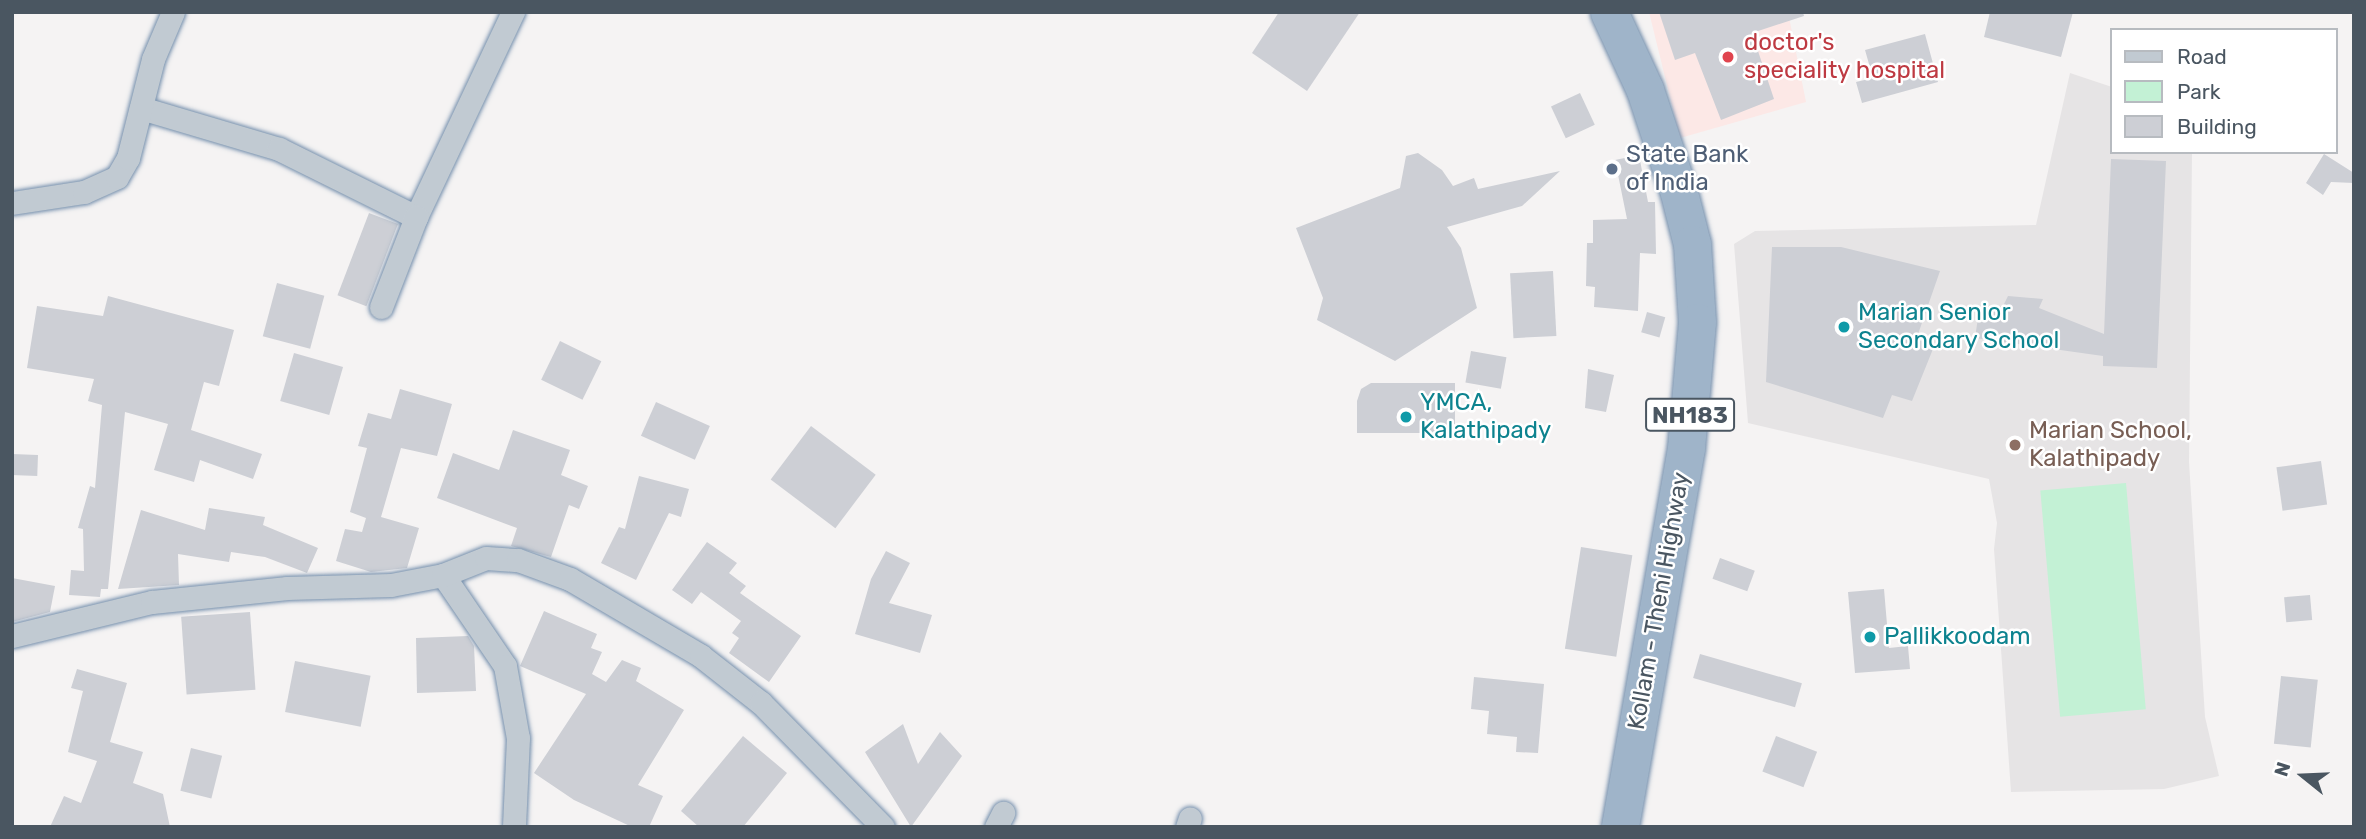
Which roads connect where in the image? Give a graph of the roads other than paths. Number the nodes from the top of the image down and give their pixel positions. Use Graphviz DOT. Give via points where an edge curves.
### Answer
graph roads {
  1 [pos="173,12"];
  2 [pos="513,12"];
  3 [pos="1609,12"];
  4 [pos="141,108"];
  5 [pos="12,203"];
  6 [pos="416,217"];
  7 [pos="381,307"];
  8 [pos="443,575"];
  9 [pos="12,636"];
  10 [pos="514,827"];
  11 [pos="883,827"];
  12 [pos="1620,827"];
  1 -- 4 [label="street" via="153,59"];
  2 -- 6 [label="street"];
  3 -- 12 [label="highway, Kollam - Theni Highway / NH183" via="1645,90 1679,193 1692,243 1697,322 1686,448"];
  4 -- 5 [label="street" via="128,158 117,177 84,192"];
  4 -- 6 [label="street" via="279,149"];
  6 -- 7 [label="street"];
  8 -- 9 [label="street" via="391,585 287,588 152,602"];
  8 -- 10 [label="street" via="505,666 518,738"];
  8 -- 11 [label="street" via="486,558 518,560 570,579 635,614 761,703"];
}
